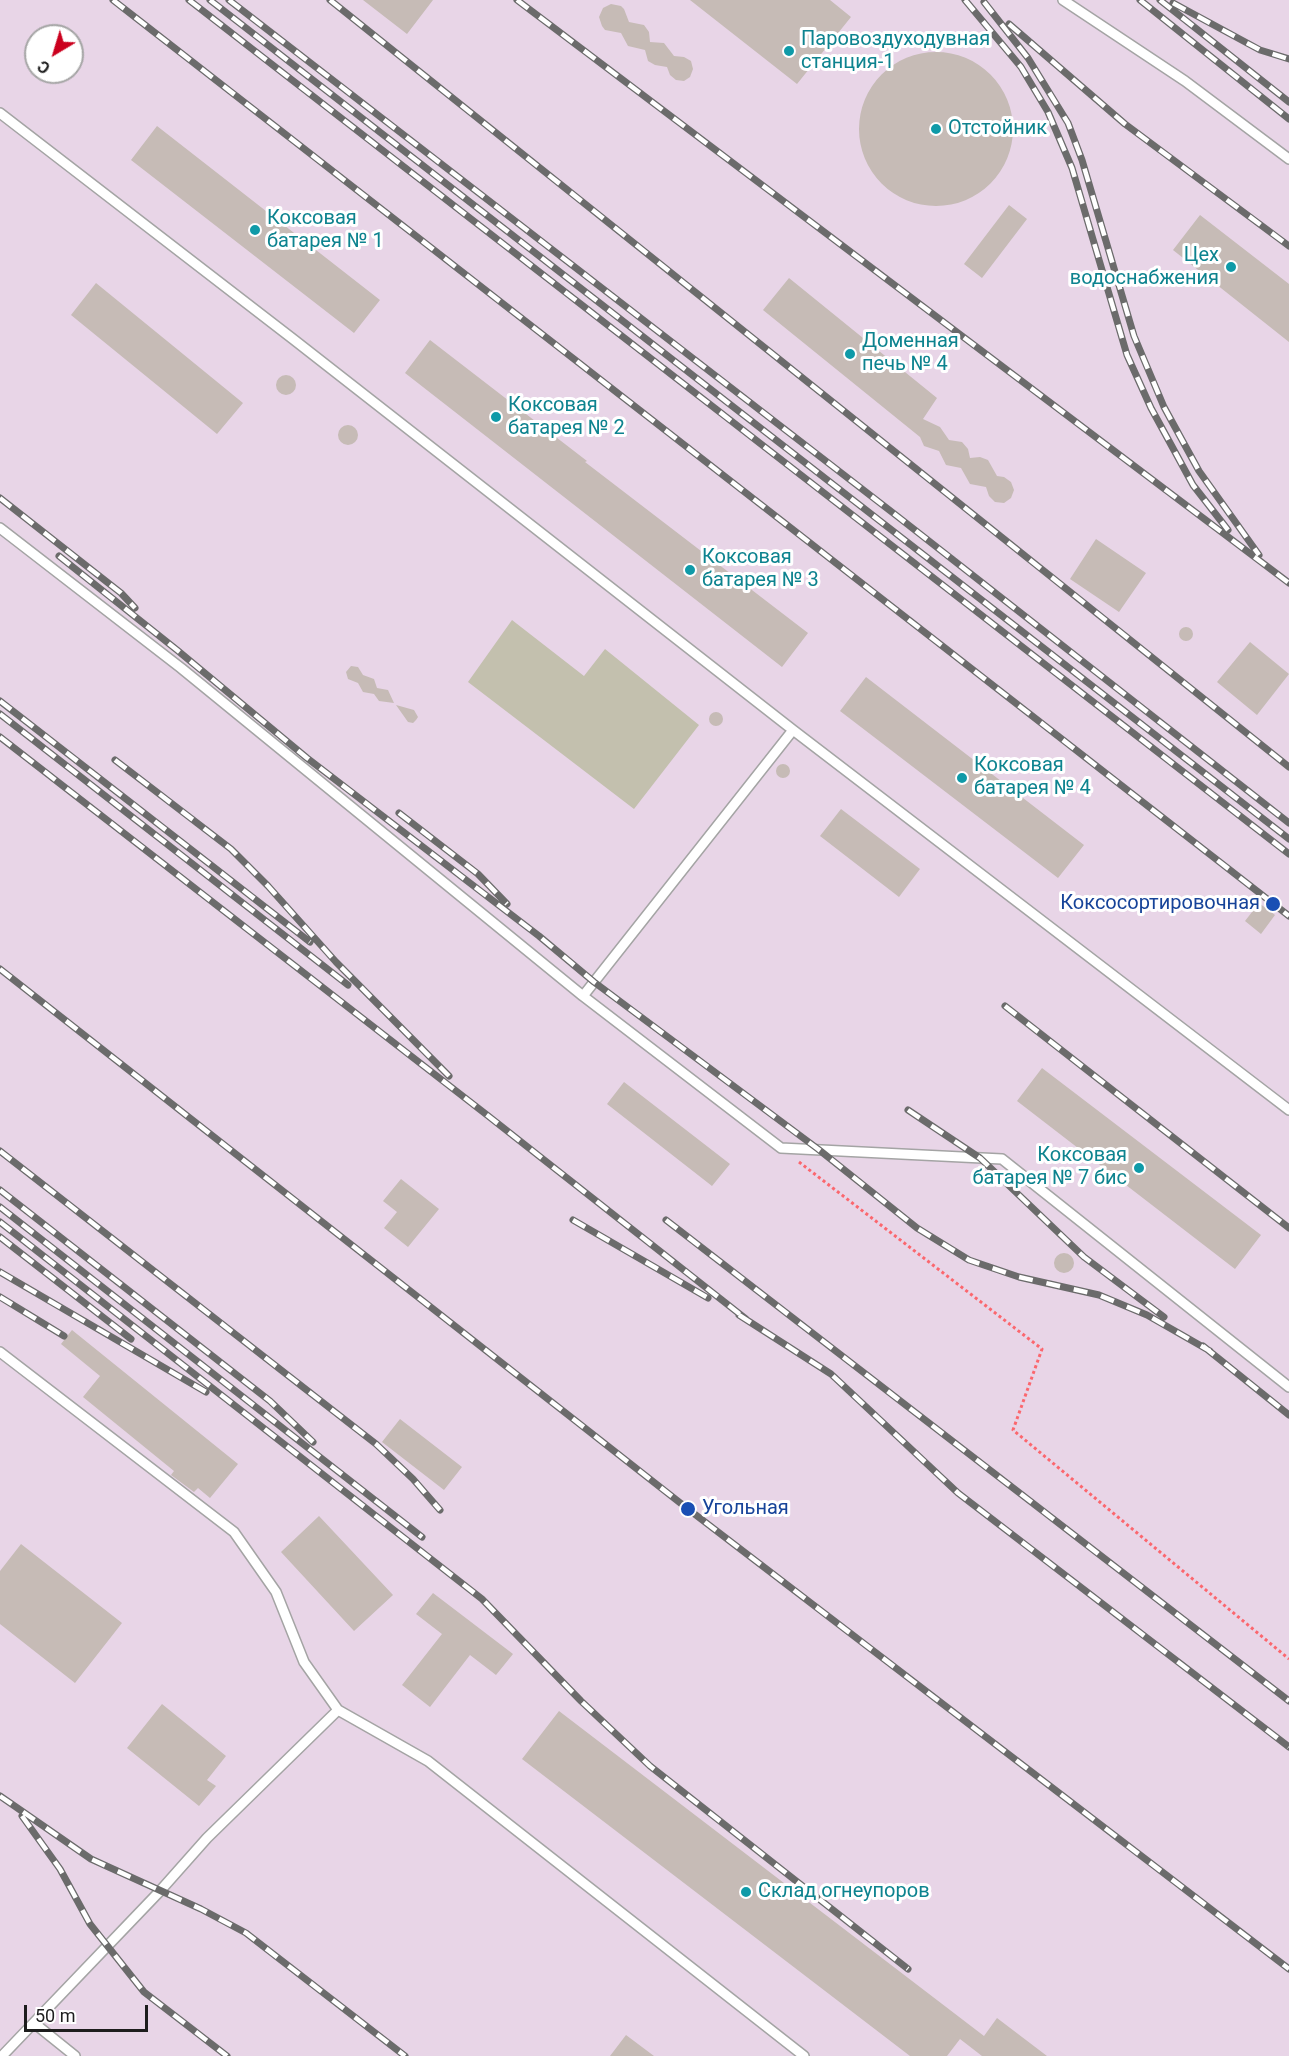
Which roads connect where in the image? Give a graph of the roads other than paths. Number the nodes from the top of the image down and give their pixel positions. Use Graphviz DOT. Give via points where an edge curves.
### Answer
graph roads {
  1 [pos="1063,0"];
  2 [pos="0,113"];
  3 [pos="1289,159"];
  4 [pos="0,528"];
  5 [pos="793,730"];
  6 [pos="583,996"];
  7 [pos="1289,1110"];
  8 [pos="0,1353"];
  9 [pos="1289,1387"];
  10 [pos="338,1710"];
  11 [pos="34,2023"];
  12 [pos="2,2056"];
  13 [pos="75,2056"];
  14 [pos="804,2056"];
  1 -- 3 [label="lane" via="1185,81"];
  2 -- 5 [label="lane"];
  4 -- 6 [label="lane" via="190,676"];
  5 -- 6 [label="lane"];
  5 -- 7 [label="lane"];
  6 -- 9 [label="lane" via="781,1148 1002,1159"];
  8 -- 10 [label="lane" via="234,1532 276,1592 304,1662"];
  10 -- 11 [label="lane" via="207,1838"];
  10 -- 14 [label="lane" via="428,1761"];
  11 -- 12 [label="lane"];
  11 -- 13 [label="lane"];
}
